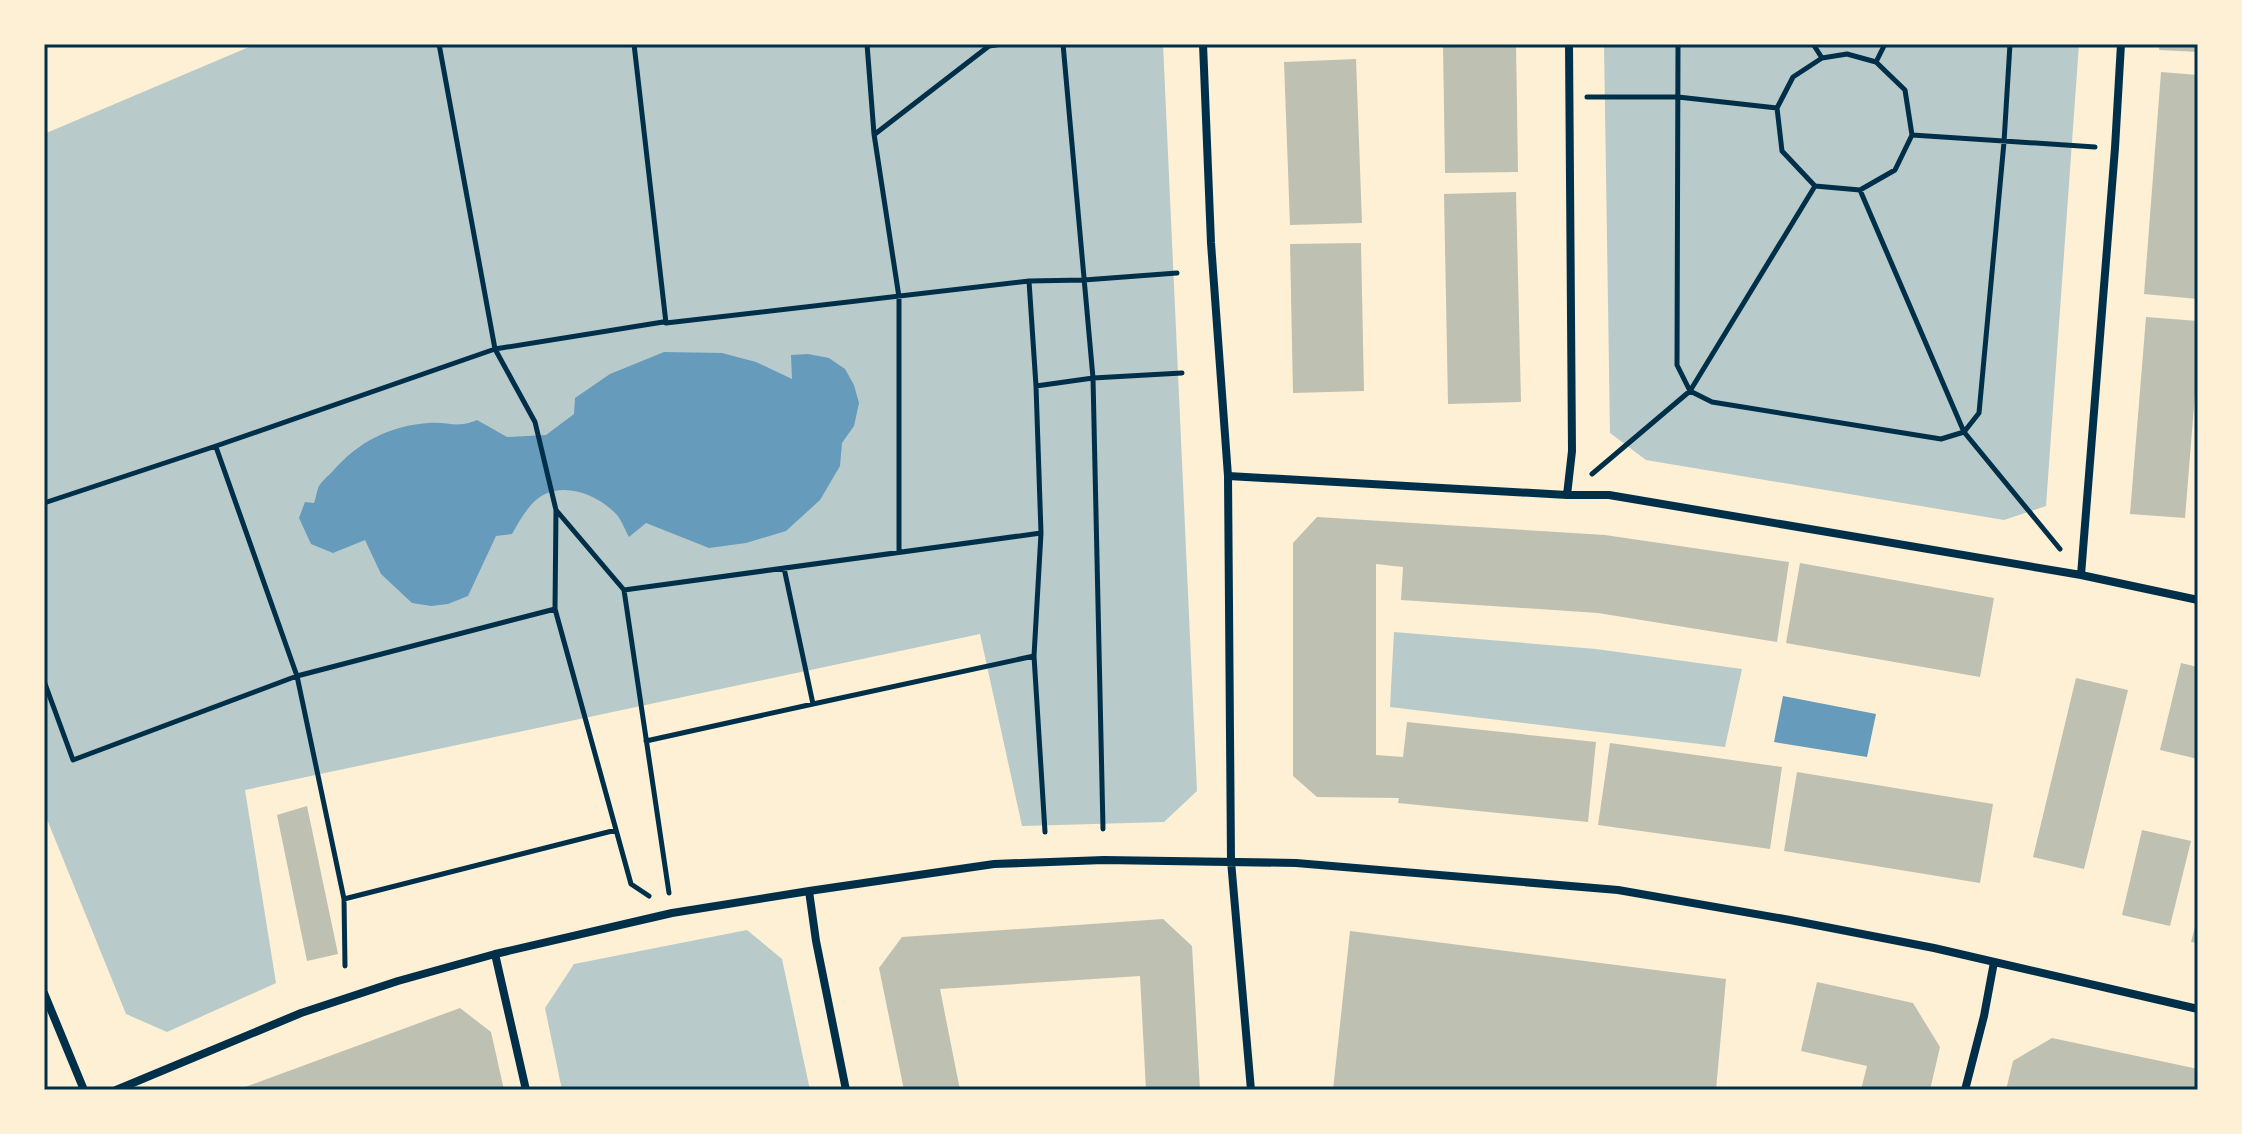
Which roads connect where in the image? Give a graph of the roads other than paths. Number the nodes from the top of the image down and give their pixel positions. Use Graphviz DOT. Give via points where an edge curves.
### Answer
graph roads {
  1 [pos="1203,44"];
  2 [pos="1569,44"];
  3 [pos="2121,44"];
  4 [pos="1228,476"];
  5 [pos="1567,495"];
  6 [pos="2081,575"];
  7 [pos="2198,600"];
  8 [pos="1231,861"];
  9 [pos="809,891"];
  10 [pos="495,954"];
  11 [pos="1994,962"];
  12 [pos="44,993"];
  13 [pos="2198,1009"];
  14 [pos="84,1090"];
  15 [pos="116,1090"];
  16 [pos="526,1090"];
  17 [pos="846,1090"];
  18 [pos="1251,1090"];
  19 [pos="1965,1090"];
  1 -- 4 [label="street"];
  2 -- 5 [label="street" via="1572,451"];
  3 -- 6 [label="street"];
  4 -- 5 [label="street"];
  4 -- 8 [label="street"];
  5 -- 6 [label="street" via="1609,495"];
  6 -- 7 [label="street"];
  8 -- 9 [label="street" via="994,864"];
  8 -- 11 [label="street" via="1618,890"];
  8 -- 18 [label="street"];
  9 -- 10 [label="street" via="672,913"];
  9 -- 17 [label="street"];
  10 -- 15 [label="street" via="301,1013"];
  10 -- 16 [label="street"];
  11 -- 13 [label="street"];
  11 -- 19 [label="street"];
  12 -- 14 [label="street"];
}
